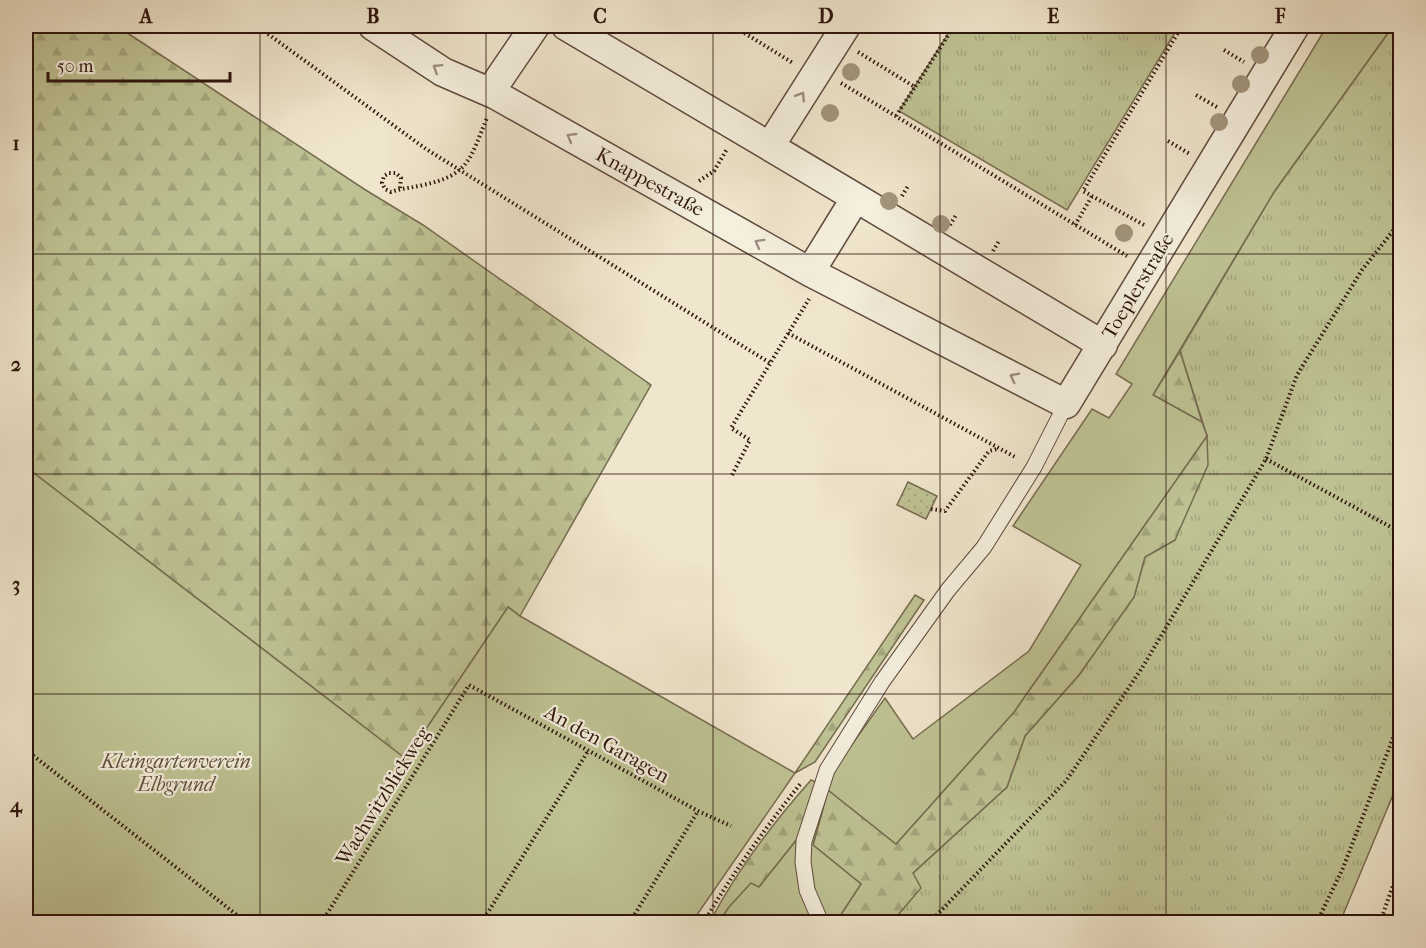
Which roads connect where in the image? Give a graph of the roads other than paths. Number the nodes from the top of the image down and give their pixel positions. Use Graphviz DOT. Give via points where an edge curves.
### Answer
graph roads {
  1 [pos="373,26"];
  2 [pos="536,26"];
  3 [pos="567,26"];
  4 [pos="1294,26"];
  5 [pos="842,33"];
  6 [pos="493,94"];
  7 [pos="770,146"];
  8 [pos="855,199"];
  9 [pos="816,275"];
  10 [pos="1103,345"];
  11 [pos="1065,404"];
  12 [pos="819,922"];
  6 -- 1 [label="street, Knappestraße, one-way" via="443,72"];
  2 -- 6 [label="street"];
  3 -- 7 [label="street"];
  4 -- 10 [label="street, Toeplerstraße"];
  7 -- 5 [label="street, one-way"];
  9 -- 6 [label="street, Knappestraße, one-way"];
  7 -- 8 [label="street"];
  8 -- 9 [label="street"];
  8 -- 10 [label="street"];
  11 -- 9 [label="street, Knappestraße, one-way"];
  10 -- 11 [label="street, Toeplerstraße"];
  11 -- 12 [label="lane, Toeplerstraße" via="1034,467 984,547 921,627 831,761 804,841 802,862"];
}
